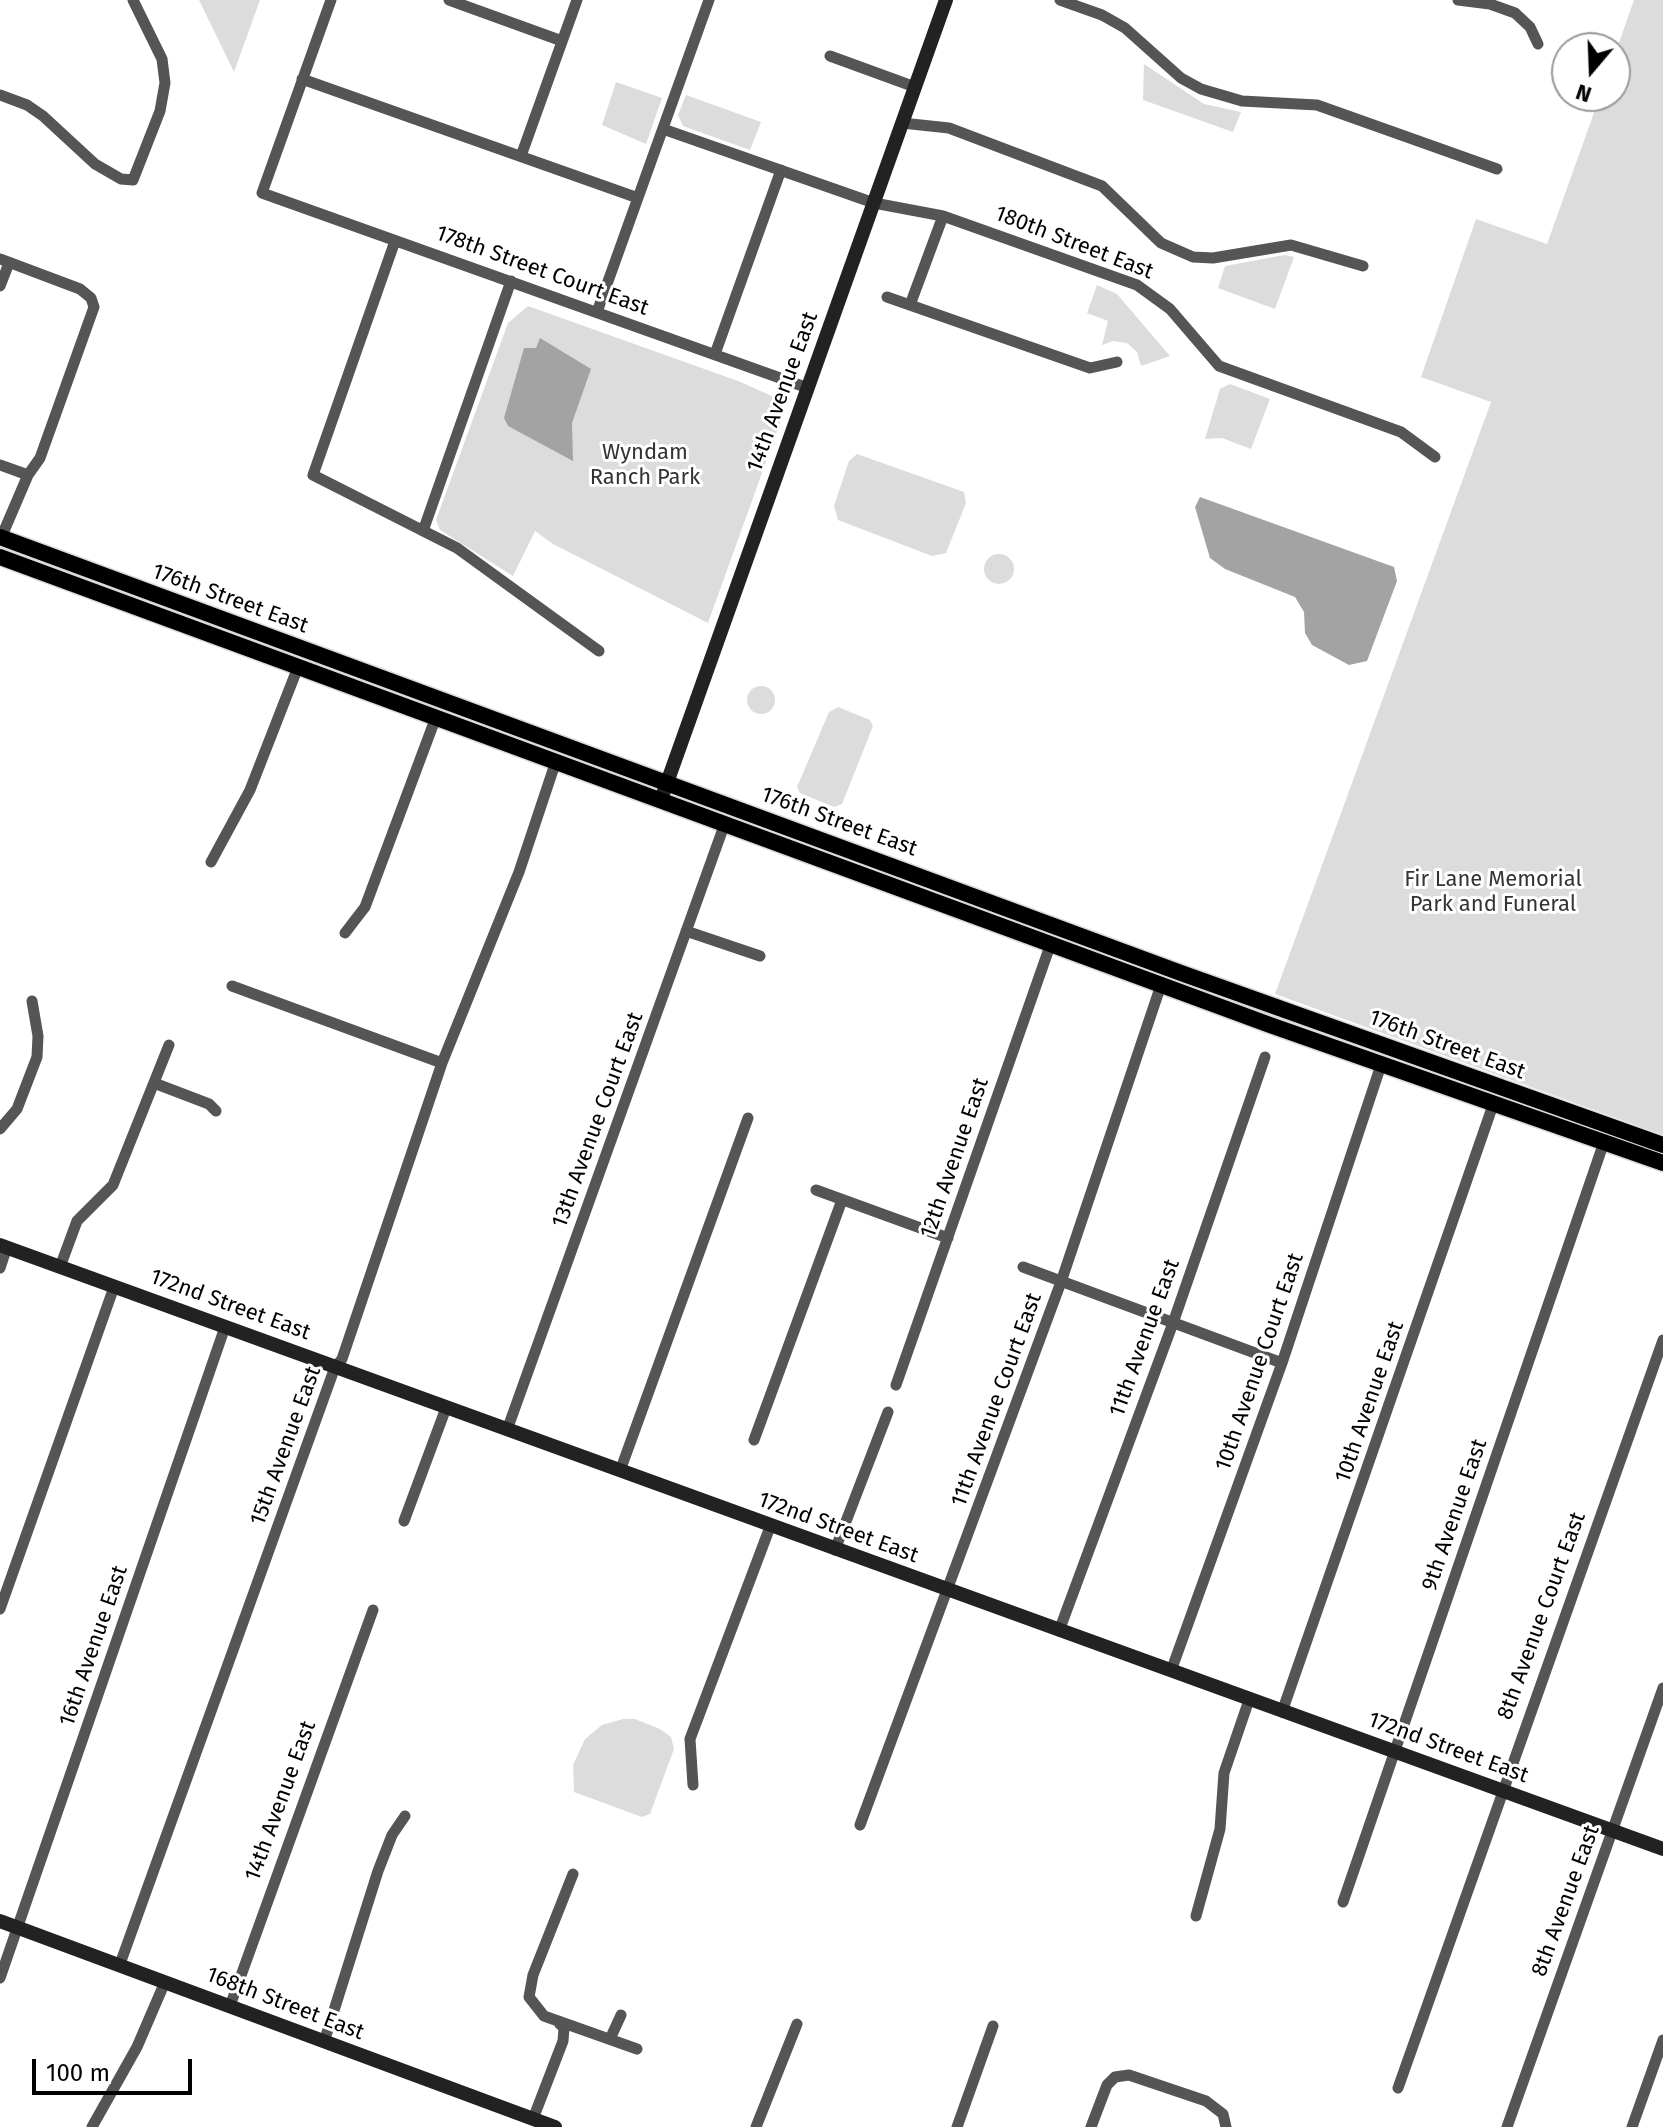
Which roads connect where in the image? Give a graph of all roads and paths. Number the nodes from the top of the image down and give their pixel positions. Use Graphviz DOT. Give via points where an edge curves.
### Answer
graph roads {
  1 [pos="133,0"];
  2 [pos="331,0"];
  3 [pos="449,0"];
  4 [pos="577,0"];
  5 [pos="709,0"];
  6 [pos="946,0"];
  7 [pos="1060,0"];
  8 [pos="1458,0"];
  9 [pos="562,41"];
  10 [pos="1538,44"];
  11 [pos="830,56"];
  12 [pos="302,79"];
  13 [pos="915,87"];
  14 [pos="0,95"];
  15 [pos="902,123"];
  16 [pos="663,129"];
  17 [pos="521,156"];
  18 [pos="1497,169"];
  19 [pos="781,170"];
  20 [pos="638,198"];
  21 [pos="874,203"];
  22 [pos="943,216"];
  23 [pos="395,241"];
  24 [pos="4,261"];
  25 [pos="1363,266"];
  26 [pos="511,281"];
  27 [pos="0,286"];
  28 [pos="887,297"];
  29 [pos="910,305"];
  30 [pos="597,312"];
  31 [pos="715,354"];
  32 [pos="1117,362"];
  33 [pos="808,388"];
  34 [pos="1435,457"];
  35 [pos="0,465"];
  36 [pos="28,475"];
  37 [pos="423,531"];
  38 [pos="0,538"];
  39 [pos="0,557"];
  40 [pos="24,565"];
  41 [pos="115,580"];
  42 [pos="599,651"];
  43 [pos="298,667"];
  44 [pos="367,672"];
  45 [pos="362,690"];
  46 [pos="436,717"];
  47 [pos="556,761"];
  48 [pos="667,781"];
  49 [pos="662,798"];
  50 [pos="725,823"];
  51 [pos="853,852"];
  52 [pos="211,862"];
  53 [pos="686,931"];
  54 [pos="345,933"];
  55 [pos="1051,943"];
  56 [pos="760,956"];
  57 [pos="1161,985"];
  58 [pos="232,986"];
  59 [pos="1254,999"];
  60 [pos="32,1001"];
  61 [pos="169,1045"];
  62 [pos="1265,1057"];
  63 [pos="442,1063"];
  64 [pos="1381,1065"];
  65 [pos="154,1083"];
  66 [pos="1493,1105"];
  67 [pos="216,1111"];
  68 [pos="748,1118"];
  69 [pos="0,1129"];
  70 [pos="1604,1142"];
  71 [pos="1663,1145"];
  72 [pos="1663,1163"];
  73 [pos="816,1190"];
  74 [pos="842,1200"];
  75 [pos="948,1238"];
  76 [pos="4,1246"];
  77 [pos="60,1267"];
  78 [pos="1023,1267"];
  79 [pos="0,1268"];
  80 [pos="1061,1282"];
  81 [pos="114,1287"];
  82 [pos="1173,1323"];
  83 [pos="225,1327"];
  84 [pos="1663,1340"];
  85 [pos="1282,1363"];
  86 [pos="335,1367"];
  87 [pos="896,1385"];
  88 [pos="446,1408"];
  89 [pos="888,1412"];
  90 [pos="507,1430"];
  91 [pos="754,1440"];
  92 [pos="620,1471"];
  93 [pos="404,1521"];
  94 [pos="770,1527"];
  95 [pos="835,1550"];
  96 [pos="947,1591"];
  97 [pos="0,1609"];
  98 [pos="373,1610"];
  99 [pos="1059,1631"];
  100 [pos="1171,1671"];
  101 [pos="1663,1688"];
  102 [pos="1249,1700"];
  103 [pos="1282,1712"];
  104 [pos="1393,1752"];
  105 [pos="693,1785"];
  106 [pos="1501,1791"];
  107 [pos="405,1816"];
  108 [pos="860,1825"];
  109 [pos="1612,1831"];
  110 [pos="1663,1849"];
  111 [pos="573,1874"];
  112 [pos="1343,1902"];
  113 [pos="1196,1916"];
  114 [pos="0,1921"];
  115 [pos="18,1927"];
  116 [pos="120,1964"];
  117 [pos="0,1978"];
  118 [pos="165,1982"];
  119 [pos="230,2006"];
  120 [pos="621,2015"];
  121 [pos="559,2023"];
  122 [pos="797,2024"];
  123 [pos="993,2026"];
  124 [pos="610,2039"];
  125 [pos="1663,2040"];
  126 [pos="324,2042"];
  127 [pos="637,2049"];
  128 [pos="1398,2088"];
  129 [pos="533,2119"];
  130 [pos="1226,2124"];
  131 [pos="92,2127"];
  132 [pos="555,2127"];
  133 [pos="756,2127"];
  134 [pos="957,2127"];
  135 [pos="1091,2127"];
  136 [pos="1507,2127"];
  137 [pos="1632,2127"];
  1 -- 14 [label="street" via="162,59 165,83 160,111 133,180 95,164 27,105"];
  2 -- 12 [label="street"];
  3 -- 9 [label="street"];
  4 -- 9 [label="street"];
  5 -- 16 [label="street"];
  6 -- 13 [label="street, 14th Avenue East"];
  7 -- 18 [label="street" via="1125,28 1201,89 1242,101 1317,105"];
  8 -- 10 [label="street" via="1515,13"];
  9 -- 17 [label="street"];
  11 -- 13 [label="street"];
  12 -- 17 [label="street"];
  12 -- 23 [label="street, 178th Street Court East" via="262,193"];
  13 -- 15 [label="street, 14th Avenue East"];
  15 -- 21 [label="street, 14th Avenue East"];
  15 -- 25 [label="street" via="949,128 1102,186 1161,243 1193,257 1291,245"];
  16 -- 19 [label="street, 180th Street East"];
  16 -- 20 [label="street"];
  17 -- 20 [label="street"];
  19 -- 21 [label="street, 180th Street East"];
  19 -- 31 [label="street"];
  20 -- 30 [label="street"];
  21 -- 22 [label="street, 180th Street East"];
  21 -- 33 [label="street, 14th Avenue East"];
  22 -- 29 [label="street"];
  22 -- 34 [label="street, 180th Street East" via="1149,291 1219,366 1401,432"];
  23 -- 26 [label="street, 178th Street Court East"];
  23 -- 37 [label="street" via="313,475"];
  24 -- 27 [label="street"];
  24 -- 36 [label="street" via="80,289 94,307 40,458"];
  26 -- 30 [label="street, 178th Street Court East"];
  26 -- 37 [label="street"];
  28 -- 29 [label="street"];
  29 -- 32 [label="street" via="1090,368"];
  30 -- 31 [label="street, 178th Street Court East"];
  31 -- 33 [label="street, 178th Street Court East"];
  33 -- 48 [label="street, 14th Avenue East"];
  35 -- 36 [label="street"];
  36 -- 38 [label="street"];
  37 -- 42 [label="street" via="474,559"];
  38 -- 41 [label="main road, 176th Street East"];
  39 -- 40 [label="main road, 176th Street East"];
  40 -- 41 [label="main road" via="37,563 94,582"];
  40 -- 43 [label="main road, 176th Street East"];
  41 -- 44 [label="main road, 176th Street East"];
  43 -- 45 [label="main road, 176th Street East"];
  43 -- 52 [label="street" via="250,790"];
  44 -- 45 [label="main road"];
  44 -- 48 [label="main road, 176th Street East"];
  45 -- 46 [label="main road, 176th Street East"];
  46 -- 47 [label="main road, 176th Street East"];
  46 -- 54 [label="street" via="365,907"];
  47 -- 49 [label="main road, 176th Street East"];
  47 -- 63 [label="street, 15th Avenue East" via="519,872"];
  48 -- 49 [label="street, 14th Avenue East"];
  48 -- 51 [label="main road, 176th Street East"];
  49 -- 50 [label="main road, 176th Street East"];
  50 -- 51 [label="main road" via="738,819 834,852"];
  50 -- 53 [label="street, 13th Avenue Court East"];
  50 -- 55 [label="main road, 176th Street East"];
  51 -- 59 [label="main road, 176th Street East"];
  53 -- 56 [label="street"];
  53 -- 90 [label="street, 13th Avenue Court East"];
  55 -- 57 [label="main road, 176th Street East"];
  55 -- 75 [label="street, 12th Avenue East"];
  57 -- 59 [label="main road" via="1174,981 1236,1002"];
  57 -- 64 [label="main road, 176th Street East"];
  57 -- 80 [label="street, 11th Avenue Court East"];
  58 -- 63 [label="street"];
  59 -- 71 [label="main road, 176th Street East"];
  60 -- 69 [label="street" via="37,1057 17,1109"];
  61 -- 65 [label="street"];
  62 -- 82 [label="street, 11th Avenue East"];
  63 -- 86 [label="street, 15th Avenue East"];
  64 -- 66 [label="main road, 176th Street East"];
  64 -- 85 [label="street, 10th Avenue Court East"];
  65 -- 67 [label="street"];
  65 -- 77 [label="street" via="113,1185 77,1221"];
  66 -- 70 [label="main road, 176th Street East"];
  66 -- 103 [label="street, 10th Avenue East"];
  68 -- 92 [label="street"];
  70 -- 72 [label="main road, 176th Street East"];
  70 -- 104 [label="street, 9th Avenue East"];
  73 -- 74 [label="street"];
  74 -- 75 [label="street"];
  74 -- 91 [label="street"];
  75 -- 87 [label="street, 12th Avenue East"];
  76 -- 77 [label="street, 172nd Street East"];
  76 -- 79 [label="street"];
  77 -- 81 [label="street, 172nd Street East"];
  78 -- 80 [label="street"];
  80 -- 82 [label="street"];
  80 -- 96 [label="street, 11th Avenue Court East"];
  81 -- 83 [label="street, 172nd Street East"];
  81 -- 97 [label="street"];
  82 -- 85 [label="street"];
  82 -- 99 [label="street, 11th Avenue East"];
  83 -- 86 [label="street, 172nd Street East"];
  83 -- 115 [label="street, 16th Avenue East"];
  84 -- 106 [label="street, 8th Avenue Court East"];
  85 -- 100 [label="street, 10th Avenue Court East"];
  86 -- 88 [label="street, 172nd Street East"];
  86 -- 116 [label="street, 15th Avenue East"];
  88 -- 90 [label="street, 172nd Street East"];
  88 -- 93 [label="street"];
  89 -- 95 [label="street"];
  90 -- 92 [label="street, 172nd Street East"];
  92 -- 94 [label="street, 172nd Street East"];
  94 -- 95 [label="street, 172nd Street East"];
  94 -- 105 [label="street" via="690,1739"];
  95 -- 96 [label="street, 172nd Street East"];
  96 -- 99 [label="street, 172nd Street East"];
  96 -- 108 [label="street, 11th Avenue Court East"];
  98 -- 119 [label="street, 14th Avenue East"];
  99 -- 100 [label="street, 172nd Street East"];
  100 -- 102 [label="street, 172nd Street East"];
  101 -- 109 [label="street, 8th Avenue East"];
  102 -- 103 [label="street, 172nd Street East"];
  102 -- 113 [label="street" via="1224,1773 1220,1829"];
  103 -- 104 [label="street, 172nd Street East"];
  104 -- 106 [label="street, 172nd Street East"];
  104 -- 112 [label="street, 9th Avenue East"];
  106 -- 109 [label="street, 172nd Street East"];
  106 -- 128 [label="street, 8th Avenue Court East"];
  107 -- 126 [label="street" via="378,1871"];
  109 -- 110 [label="street, 172nd Street East"];
  109 -- 136 [label="street, 8th Avenue East"];
  111 -- 121 [label="street" via="529,1988 538,2011"];
  114 -- 115 [label="street, 168th Street East"];
  115 -- 116 [label="street, 168th Street East"];
  115 -- 117 [label="street, 16th Avenue East"];
  116 -- 118 [label="street, 168th Street East"];
  118 -- 119 [label="street, 168th Street East"];
  118 -- 131 [label="street" via="137,2047"];
  119 -- 126 [label="street, 168th Street East"];
  120 -- 124 [label="street"];
  121 -- 124 [label="street"];
  121 -- 129 [label="street" via="563,2041"];
  122 -- 133 [label="street"];
  123 -- 134 [label="street"];
  124 -- 127 [label="street"];
  125 -- 137 [label="street"];
  126 -- 129 [label="street, 168th Street East"];
  129 -- 132 [label="street, 168th Street East"];
  130 -- 135 [label="street" via="1218,2108 1206,2101 1121,2075 1107,2085"];
}
